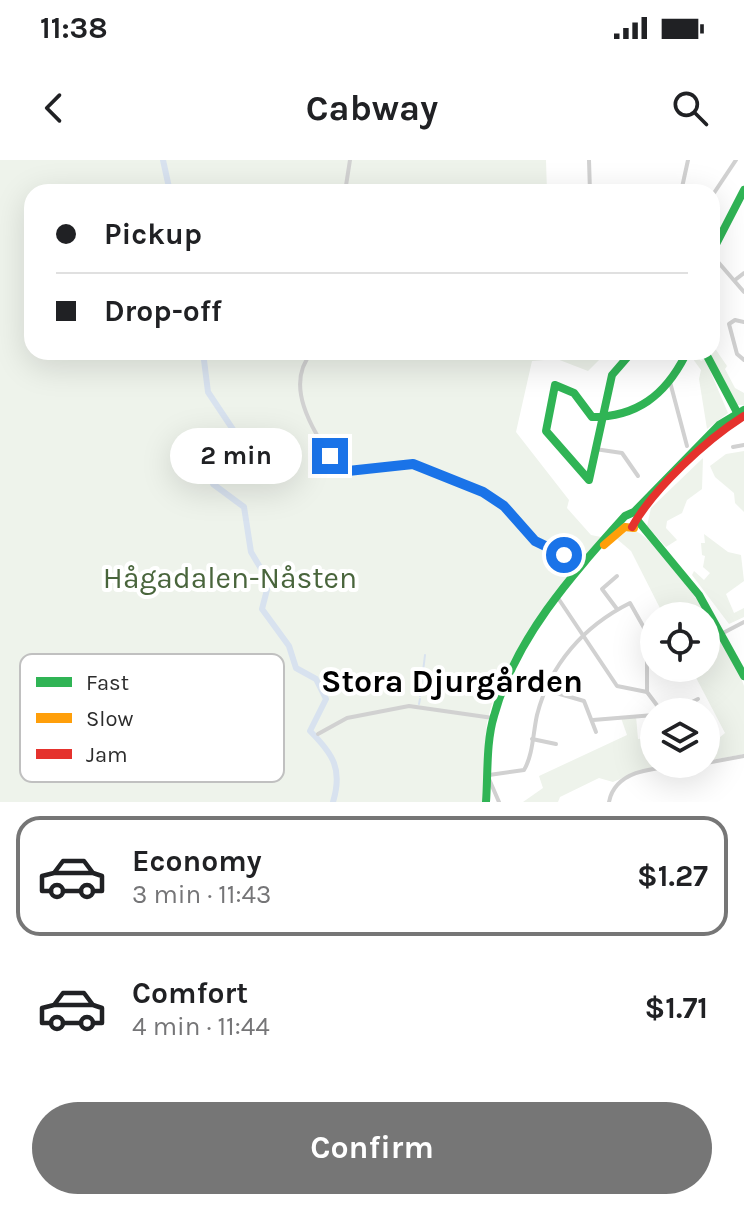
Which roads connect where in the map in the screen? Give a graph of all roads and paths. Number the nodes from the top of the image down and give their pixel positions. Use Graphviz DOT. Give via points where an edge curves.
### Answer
graph roads {
  1 [pos="350,160"];
  2 [pos="589,160"];
  3 [pos="688,160"];
  4 [pos="736,160"];
  5 [pos="346,184"];
  6 [pos="590,184"];
  7 [pos="683,184"];
  8 [pos="720,184"];
  9 [pos="744,190"];
  10 [pos="720,237"];
  11 [pos="720,262"];
  12 [pos="744,273"];
  13 [pos="735,280"];
  14 [pos="744,292"];
  15 [pos="744,322"];
  16 [pos="307,360"];
  17 [pos="625,360"];
  18 [pos="681,360"];
  19 [pos="709,360"];
  20 [pos="744,360"];
  21 [pos="670,382"];
  22 [pos="739,415"];
  23 [pos="603,418"];
  24 [pos="744,445"];
  25 [pos="687,446"];
  26 [pos="733,447"];
  27 [pos="595,449"];
  28 [pos="638,476"];
  29 [pos="632,521"];
  30 [pos="580,567"];
  31 [pos="617,576"];
  32 [pos="557,597"];
  33 [pos="617,609"];
  34 [pos="744,622"];
  35 [pos="583,632"];
  36 [pos="723,633"];
  37 [pos="744,676"];
  38 [pos="546,690"];
  39 [pos="647,692"];
  40 [pos="652,698"];
  41 [pos="640,716"];
  42 [pos="493,718"];
  43 [pos="593,720"];
  44 [pos="596,732"];
  45 [pos="318,734"];
  46 [pos="532,739"];
  47 [pos="556,744"];
  48 [pos="744,756"];
  49 [pos="720,760"];
  50 [pos="640,774"];
  51 [pos="488,777"];
  52 [pos="486,802"];
  53 [pos="499,802"];
  54 [pos="609,802"];
  1 -- 5 [label="street"];
  2 -- 6 [label="street"];
  3 -- 7 [label="street"];
  4 -- 8 [label="street"];
  9 -- 10 [label="street"];
  11 -- 13 [label="street"];
  12 -- 13 [label="street"];
  13 -- 14 [label="street"];
  15 -- 20 [label="street" via="729,324 737,354"];
  16 -- 30 [label="street" via="302,398 313,433 337,467 357,471 413,464 483,492 504,506 535,541"];
  17 -- 23 [label="street" via="612,375"];
  18 -- 21 [label="street"];
  19 -- 22 [label="street"];
  21 -- 23 [label="street" via="633,412"];
  21 -- 25 [label="street"];
  22 -- 29 [label="street"];
  23 -- 27 [label="street"];
  23 -- 27 [label="street" via="592,417 574,393 557,384 545,427 589,480"];
  24 -- 26 [label="street"];
  27 -- 28 [label="street" via="622,453"];
  29 -- 30 [label="street"];
  29 -- 36 [label="street" via="685,575"];
  30 -- 32 [label="street"];
  31 -- 33 [label="street" via="602,589"];
  32 -- 35 [label="street"];
  32 -- 42 [label="street" via="513,664"];
  33 -- 35 [label="street"];
  33 -- 39 [label="street" via="630,603 645,626"];
  34 -- 36 [label="street"];
  35 -- 38 [label="street"];
  35 -- 39 [label="street" via="617,686"];
  36 -- 37 [label="street"];
  38 -- 43 [label="street" via="584,701"];
  38 -- 46 [label="street"];
  39 -- 40 [label="street"];
  41 -- 43 [label="street"];
  42 -- 45 [label="street" via="409,706 347,718"];
  42 -- 51 [label="street"];
  43 -- 44 [label="street"];
  46 -- 47 [label="street"];
  46 -- 51 [label="street" via="524,770"];
  48 -- 49 [label="street"];
  50 -- 54 [label="street" via="627,776 613,789"];
  51 -- 52 [label="street"];
  51 -- 53 [label="street"];
}
